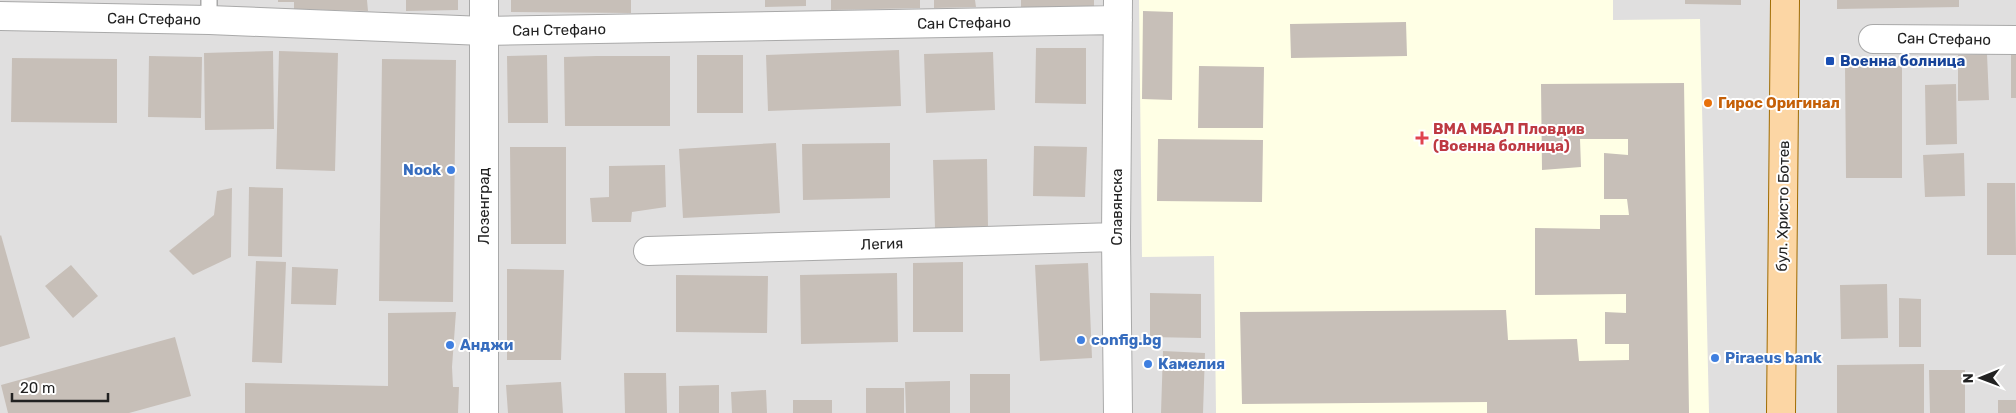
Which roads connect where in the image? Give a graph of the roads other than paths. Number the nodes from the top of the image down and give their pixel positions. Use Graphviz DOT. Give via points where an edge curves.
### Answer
graph roads {
  1 [pos="484,0"];
  2 [pos="1785,0"];
  3 [pos="209,10"];
  4 [pos="1118,10"];
  5 [pos="0,16"];
  6 [pos="484,32"];
  7 [pos="1873,38"];
  8 [pos="2016,40"];
  9 [pos="1116,237"];
  10 [pos="648,251"];
  11 [pos="484,413"];
  12 [pos="1118,413"];
  13 [pos="1781,413"];
  1 -- 6 [label="street, Лозенград"];
  2 -- 13 [label="main road, бул. Христо Ботев"];
  3 -- 5 [label="street, Сан Стефано"];
  3 -- 6 [label="street, Сан Стефано"];
  4 -- 6 [label="street, Сан Стефано"];
  4 -- 9 [label="street, Славянска"];
  6 -- 11 [label="street, Лозенград"];
  7 -- 8 [label="street, Сан Стефано"];
  9 -- 10 [label="street, Легия"];
  9 -- 12 [label="street, Славянска"];
}
